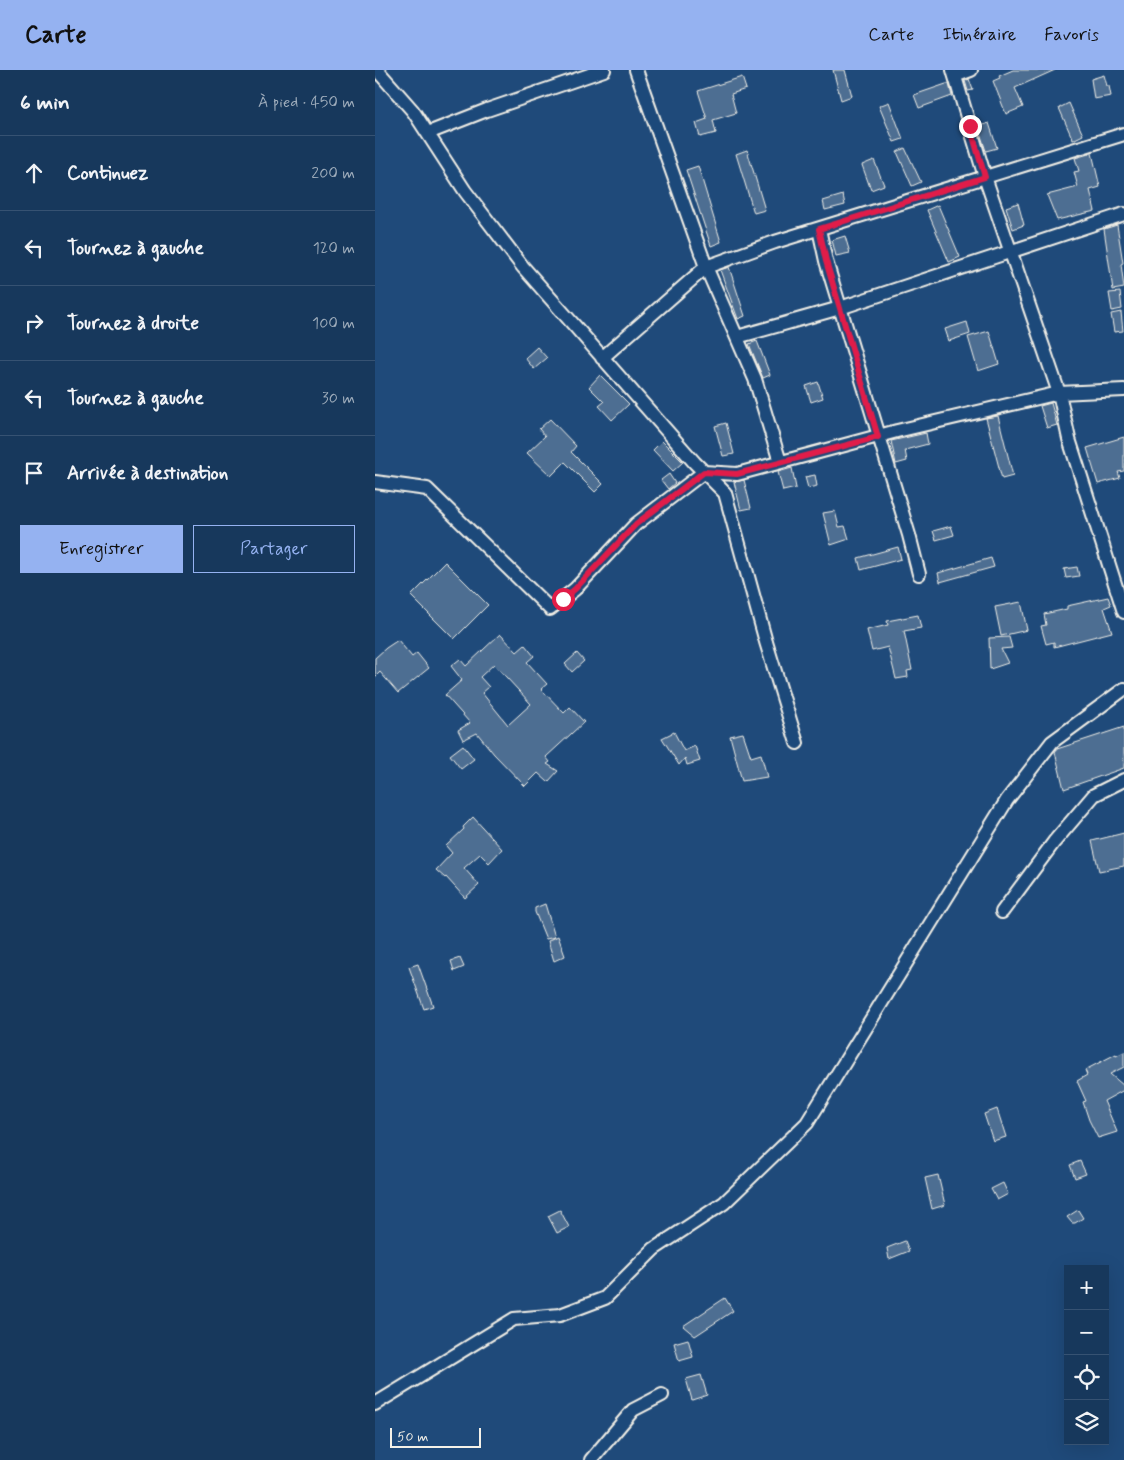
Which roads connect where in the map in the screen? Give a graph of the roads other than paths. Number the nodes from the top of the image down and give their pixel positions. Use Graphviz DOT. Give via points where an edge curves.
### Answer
graph roads {
  1 [pos="377,70"];
  2 [pos="604,70"];
  3 [pos="636,70"];
  4 [pos="971,70"];
  5 [pos="954,73"];
  6 [pos="428,133"];
  7 [pos="1124,134"];
  8 [pos="985,177"];
  9 [pos="1124,214"];
  10 [pos="819,229"];
  11 [pos="1011,253"];
  12 [pos="707,267"];
  13 [pos="840,308"];
  14 [pos="737,337"];
  15 [pos="602,358"];
  16 [pos="1124,390"];
  17 [pos="1059,393"];
  18 [pos="878,437"];
  19 [pos="781,462"];
  20 [pos="704,472"];
  21 [pos="375,482"];
  22 [pos="919,574"];
  23 [pos="1124,612"];
  24 [pos="1124,689"];
  25 [pos="797,743"];
  26 [pos="1124,780"];
  27 [pos="1002,912"];
  28 [pos="663,1395"];
  29 [pos="375,1404"];
  30 [pos="591,1460"];
  1 -- 6 [label="street"];
  2 -- 6 [label="street"];
  3 -- 12 [label="street"];
  4 -- 5 [label="street"];
  5 -- 8 [label="street"];
  6 -- 15 [label="street" via="465,191 523,267"];
  7 -- 8 [label="street"];
  8 -- 10 [label="street"];
  8 -- 11 [label="street"];
  9 -- 11 [label="street"];
  10 -- 12 [label="street"];
  10 -- 13 [label="street"];
  11 -- 13 [label="street"];
  11 -- 17 [label="street"];
  12 -- 14 [label="street"];
  12 -- 15 [label="street"];
  13 -- 14 [label="street"];
  13 -- 18 [label="street"];
  14 -- 19 [label="street" via="755,379"];
  15 -- 20 [label="street"];
  16 -- 17 [label="street"];
  17 -- 18 [label="street"];
  17 -- 23 [label="street" via="1069,439"];
  18 -- 19 [label="street"];
  18 -- 22 [label="street"];
  19 -- 20 [label="street" via="737,474"];
  20 -- 21 [label="street" via="636,524 575,589 550,609 427,489"];
  20 -- 25 [label="street" via="725,493 765,642"];
  24 -- 29 [label="street" via="1052,742 1007,800 807,1123 724,1203 654,1249 605,1298 560,1315 514,1319"];
  26 -- 27 [label="street" via="1094,794"];
  28 -- 30 [label="street" via="633,1410"];
}
